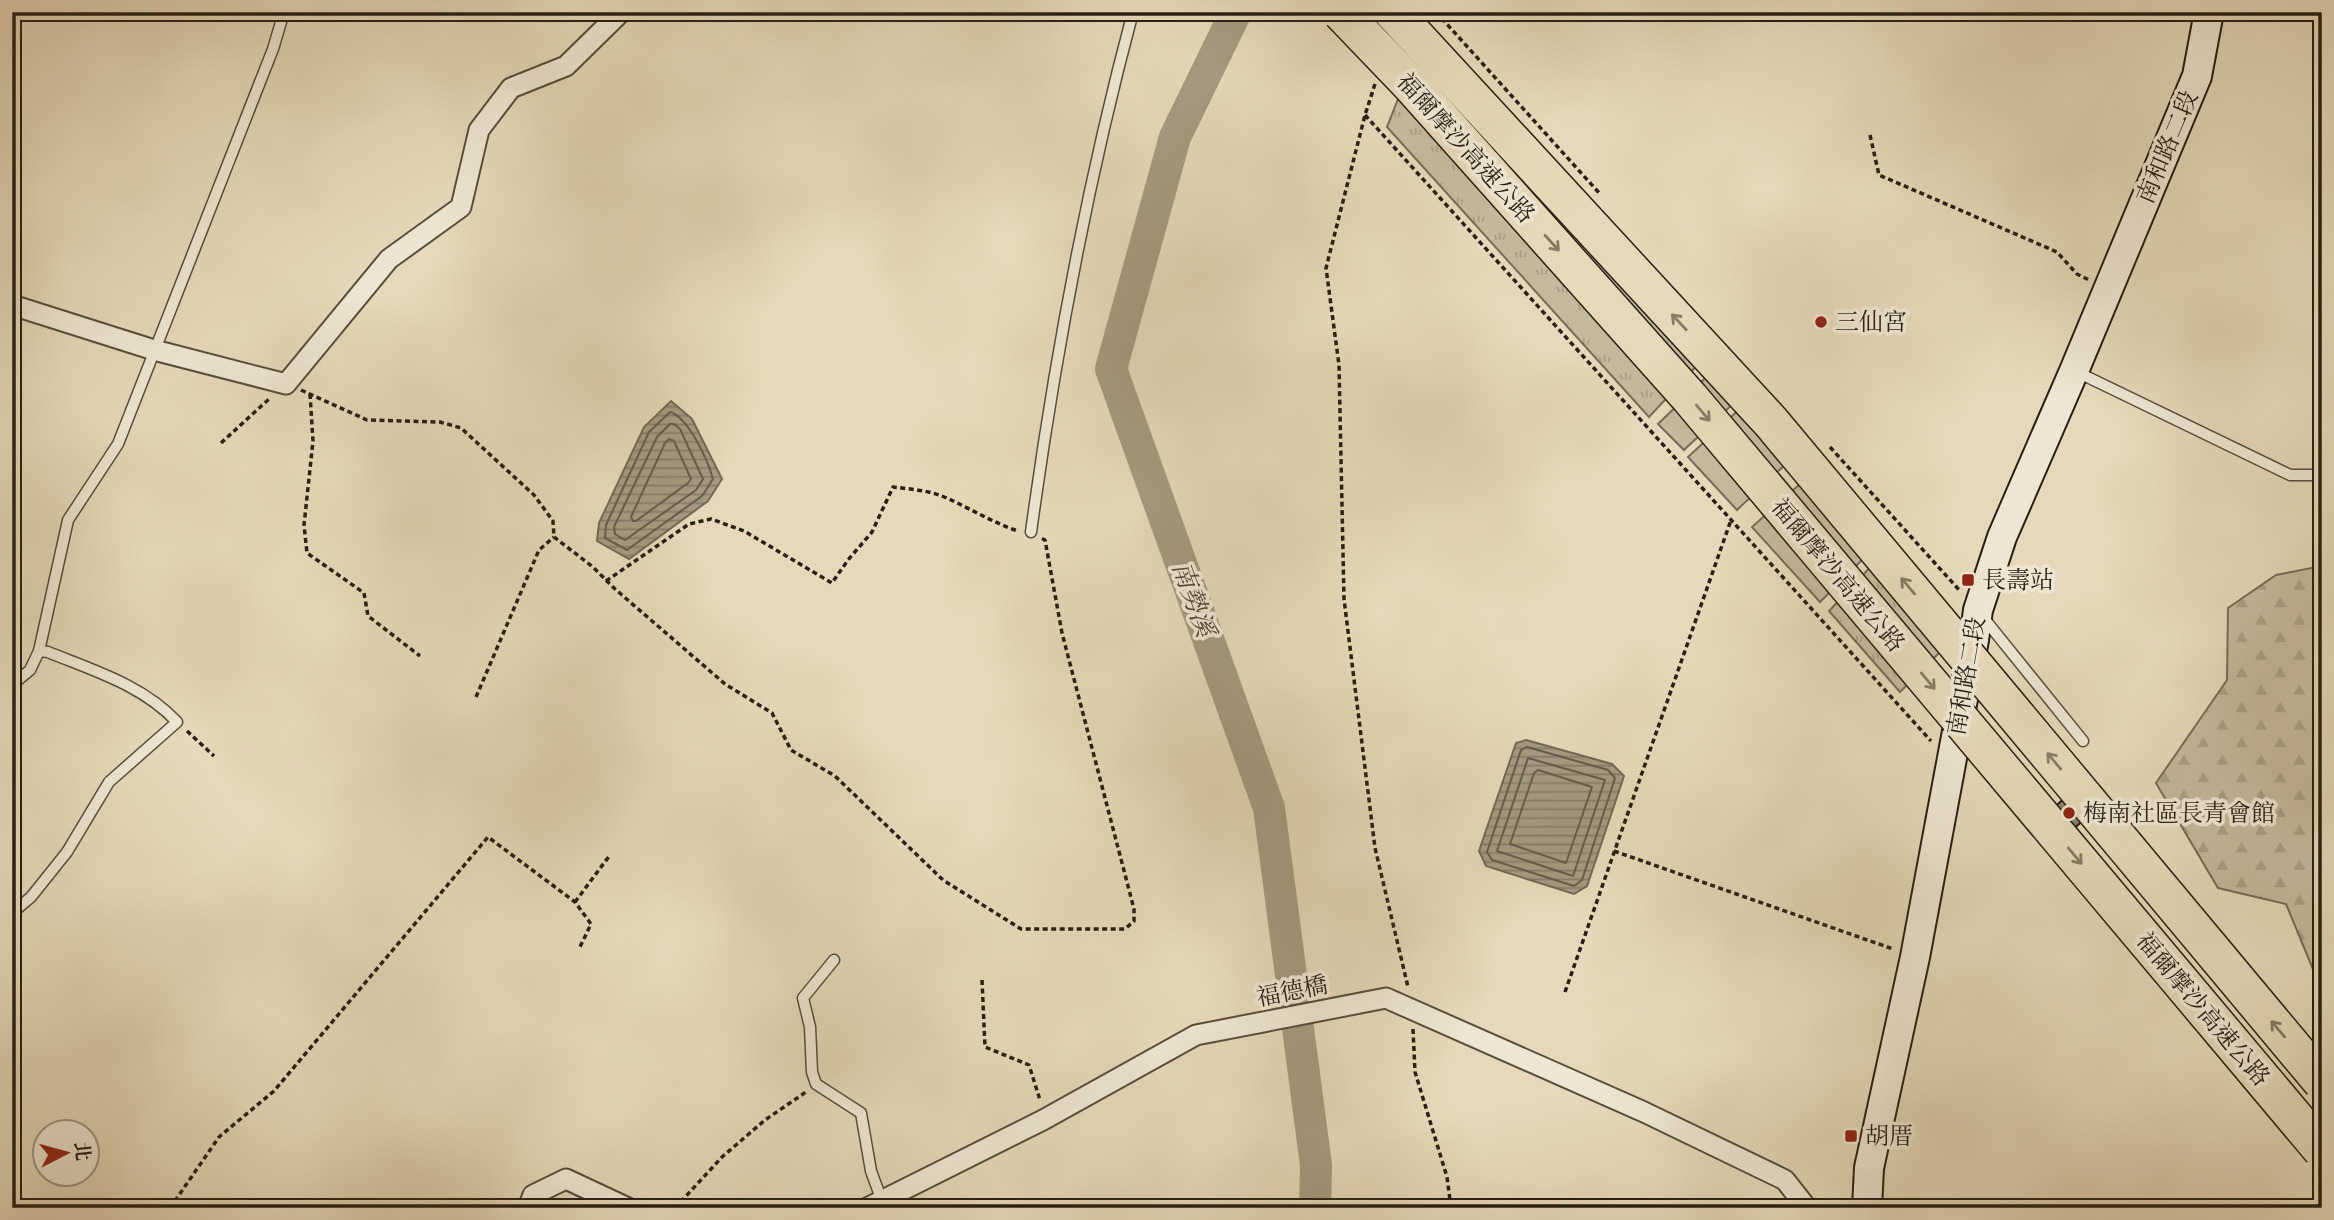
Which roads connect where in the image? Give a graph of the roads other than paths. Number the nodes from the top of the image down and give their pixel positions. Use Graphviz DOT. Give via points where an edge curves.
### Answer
graph roads {
  1 [pos="285,12"];
  2 [pos="621,12"];
  3 [pos="1133,12"];
  4 [pos="1341,12"];
  5 [pos="1394,12"];
  6 [pos="2209,12"];
  7 [pos="12,305"];
  8 [pos="153,350"];
  9 [pos="2074,371"];
  10 [pos="2322,475"];
  11 [pos="1031,532"];
  12 [pos="1978,610"];
  13 [pos="39,651"];
  14 [pos="12,685"];
  15 [pos="2083,741"];
  16 [pos="12,913"];
  17 [pos="834,960"];
  18 [pos="2322,1082"];
  19 [pos="2322,1150"];
  20 [pos="875,1204"];
  21 [pos="528,1208"];
  22 [pos="628,1208"];
  23 [pos="1807,1208"];
  24 [pos="1867,1208"];
  1 -- 8 [label="lane"];
  2 -- 8 [label="street" via="566,66 511,88 479,130 461,207 389,259 286,384"];
  3 -- 11 [label="lane" via="1076,251"];
  4 -- 19 [label="highway, 福爾摩沙高速公路, one-way, bridge" via="1690,398"];
  18 -- 5 [label="highway, 福爾摩沙高速公路, one-way, bridge" via="1771,422"];
  6 -- 9 [label="main road, 南和路二段" via="2197,76"];
  7 -- 8 [label="street"];
  8 -- 13 [label="lane" via="118,444 68,520"];
  9 -- 10 [label="lane" via="2290,475"];
  9 -- 12 [label="main road, 南和路二段" via="2002,537"];
  12 -- 15 [label="lane"];
  12 -- 24 [label="main road, 南和路二段" via="1915,957 1869,1168"];
  13 -- 14 [label="lane" via="30,670"];
  13 -- 16 [label="lane" via="134,688 177,722 109,782 67,852"];
  17 -- 20 [label="lane" via="803,998 810,1027 811,1072 816,1084 861,1113"];
  20 -- 23 [label="street, 福德橋" via="1043,1120 1196,1035 1386,998 1644,1112 1784,1180"];
  21 -- 22 [label="street" via="533,1195 566,1179"];
}
